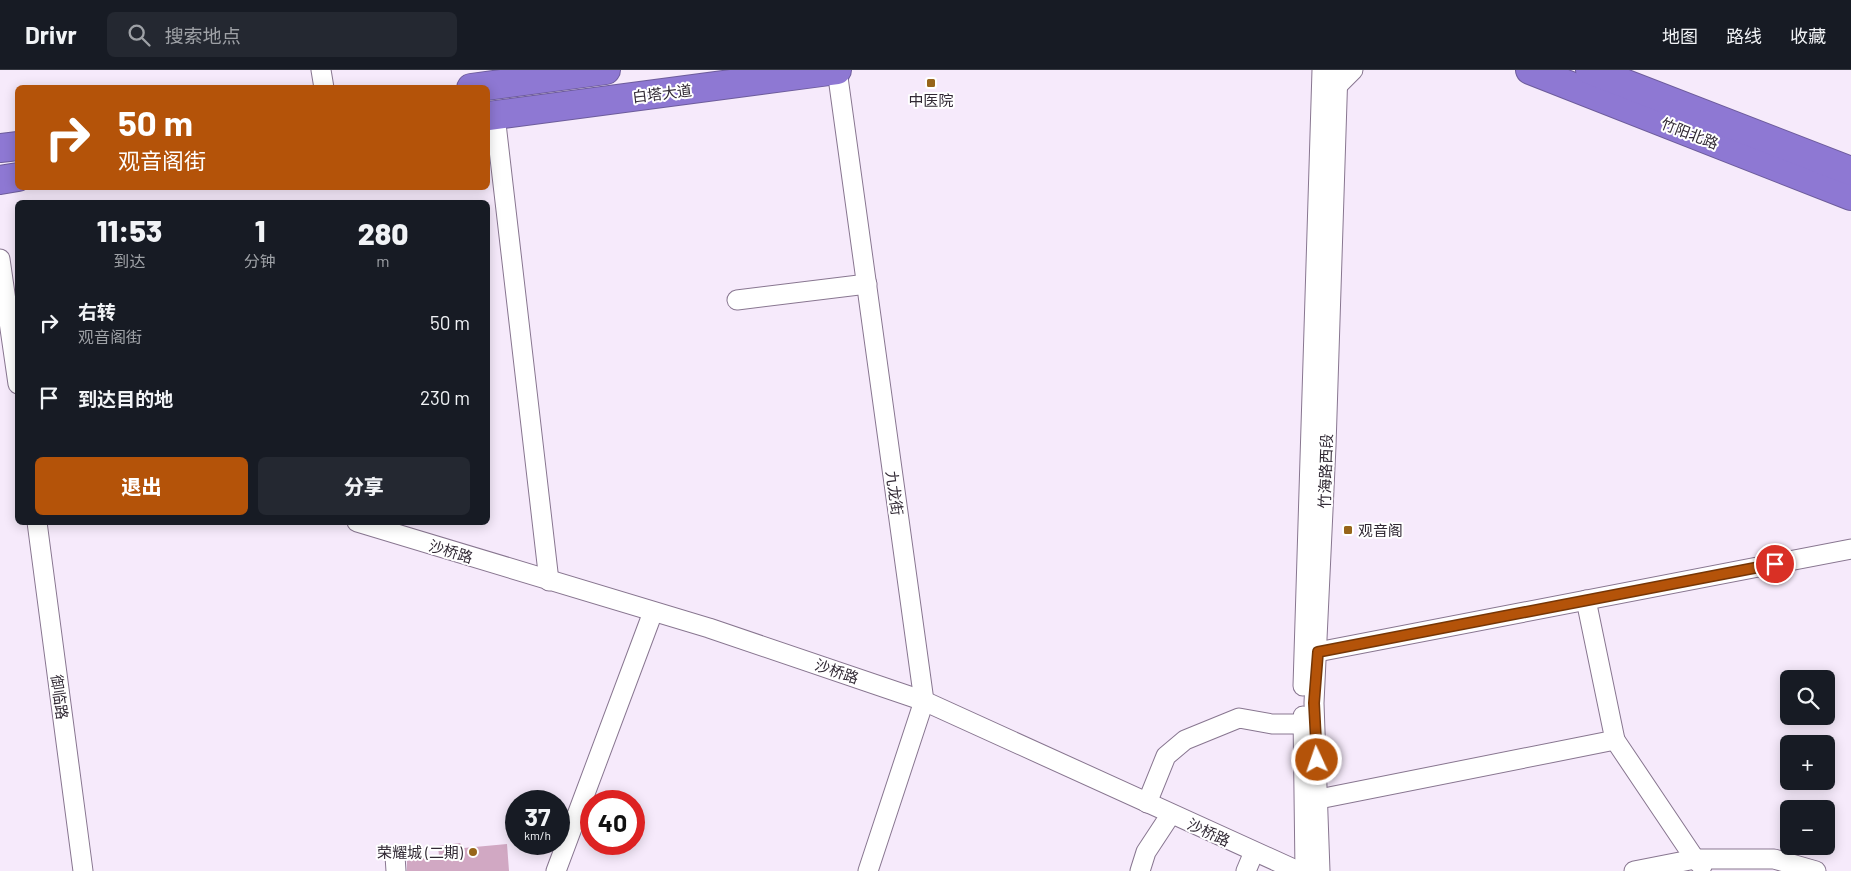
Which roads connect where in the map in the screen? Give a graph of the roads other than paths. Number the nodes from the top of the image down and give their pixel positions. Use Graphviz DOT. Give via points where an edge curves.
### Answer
graph roads {
  1 [pos="321,70"];
  2 [pos="606,70"];
  3 [pos="837,70"];
  4 [pos="1353,70"];
  5 [pos="1530,70"];
  6 [pos="1590,70"];
  7 [pos="1327,76"];
  8 [pos="324,85"];
  9 [pos="490,85"];
  10 [pos="491,116"];
  11 [pos="15,146"];
  12 [pos="0,148"];
  13 [pos="1851,171"];
  14 [pos="15,178"];
  15 [pos="0,180"];
  16 [pos="1851,196"];
  17 [pos="0,259"];
  18 [pos="866,284"];
  19 [pos="737,300"];
  20 [pos="15,363"];
  21 [pos="37,525"];
  22 [pos="367,525"];
  23 [pos="1851,550"];
  24 [pos="549,581"];
  25 [pos="1586,600"];
  26 [pos="653,612"];
  27 [pos="1311,653"];
  28 [pos="924,701"];
  29 [pos="1302,724"];
  30 [pos="1615,740"];
  31 [pos="1319,799"];
  32 [pos="1146,803"];
  33 [pos="1171,814"];
  34 [pos="1254,852"];
  35 [pos="1700,867"];
  36 [pos="83,871"];
  37 [pos="556,871"];
  38 [pos="868,871"];
  39 [pos="1140,871"];
  40 [pos="1246,871"];
  41 [pos="1298,871"];
  42 [pos="1305,871"];
  43 [pos="1320,871"];
  44 [pos="1634,871"];
  45 [pos="1816,871"];
  1 -- 8 [label="street"];
  2 -- 9 [label="highway"];
  3 -- 10 [label="highway, 白塔大道"];
  3 -- 18 [label="street, 九龙街"];
  4 -- 7 [label="street"];
  5 -- 16 [label="highway, 竹阳北路"];
  6 -- 13 [label="highway, 竹阳北路"];
  7 -- 27 [label="street, 竹海路西段" via="1321,159"];
  10 -- 24 [label="street"];
  11 -- 12 [label="highway"];
  14 -- 15 [label="highway"];
  17 -- 20 [label="street"];
  18 -- 19 [label="street"];
  18 -- 28 [label="street, 九龙街"];
  21 -- 36 [label="street, 御临路"];
  22 -- 24 [label="street, 沙桥路"];
  23 -- 25 [label="street"];
  24 -- 26 [label="street, 沙桥路"];
  25 -- 27 [label="street"];
  25 -- 30 [label="street"];
  26 -- 28 [label="street, 沙桥路"];
  26 -- 37 [label="street"];
  27 -- 29 [label="street, 竹海路西段"];
  27 -- 31 [label="street, 竹海路西段"];
  28 -- 32 [label="street, 沙桥路"];
  28 -- 38 [label="street"];
  29 -- 32 [label="street" via="1272,724 1239,718 1186,740 1166,756"];
  29 -- 42 [label="street, 竹海路西段"];
  30 -- 31 [label="street"];
  30 -- 35 [label="street"];
  31 -- 43 [label="street, 竹海路西段"];
  32 -- 33 [label="street, 沙桥路"];
  33 -- 34 [label="street, 沙桥路"];
  33 -- 39 [label="street" via="1146,852"];
  34 -- 40 [label="street"];
  34 -- 41 [label="street, 沙桥路"];
  35 -- 44 [label="street"];
  35 -- 45 [label="street" via="1774,859"];
}
